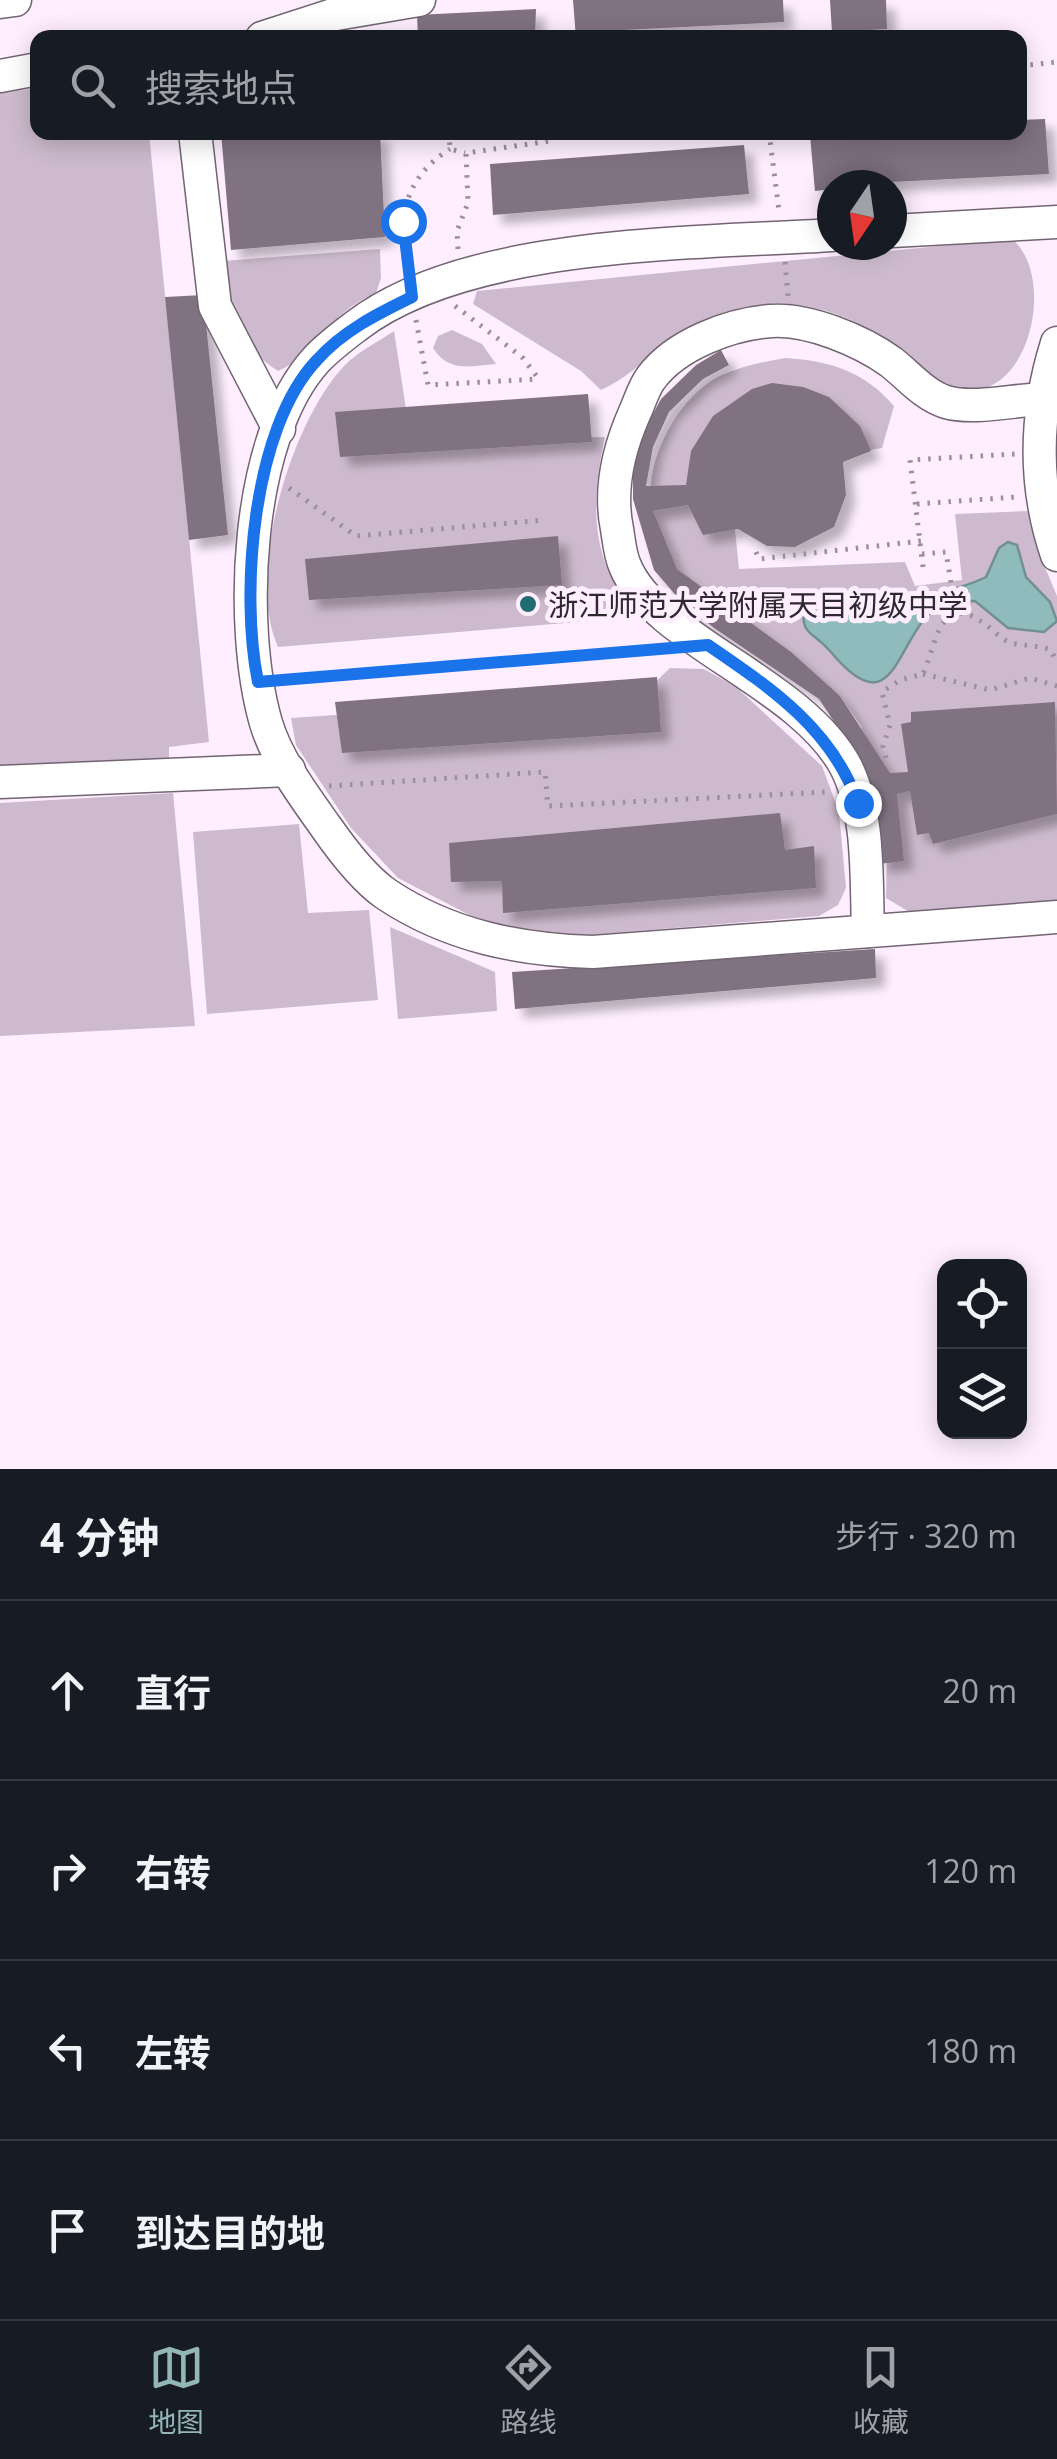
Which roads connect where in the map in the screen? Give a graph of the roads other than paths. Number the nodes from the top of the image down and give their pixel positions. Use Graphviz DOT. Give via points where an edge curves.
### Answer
graph roads {
  1 [pos="14,0"];
  2 [pos="418,0"];
  3 [pos="0,2"];
  4 [pos="287,30"];
  5 [pos="30,70"];
  6 [pos="0,76"];
  7 [pos="196,140"];
  8 [pos="1057,222"];
  9 [pos="907,229"];
  10 [pos="817,235"];
  11 [pos="1057,343"];
  12 [pos="1044,399"];
  13 [pos="279,429"];
  14 [pos="1045,476"];
  15 [pos="1057,555"];
  16 [pos="294,779"];
  17 [pos="0,782"];
  18 [pos="1057,917"];
  19 [pos="868,931"];
  1 -- 3 [label="street"];
  2 -- 4 [label="street"];
  5 -- 6 [label="street"];
  7 -- 13 [label="street" via="215,306"];
  8 -- 9 [label="street"];
  10 -- 13 [label="street" via="560,254 438,287 360,323 315,361"];
  11 -- 12 [label="street"];
  12 -- 14 [label="street"];
  12 -- 19 [label="street" via="951,404 856,342 775,320 733,327 687,347 651,377 629,426 616,469 614,516 624,566 644,598 765,684 821,733 845,767 865,857"];
  13 -- 16 [label="street" via="254,529 250,598 267,725"];
  14 -- 15 [label="street"];
  16 -- 17 [label="street"];
  16 -- 19 [label="street" via="339,846 383,892 432,921 489,940 594,952"];
  18 -- 19 [label="street"];
}
